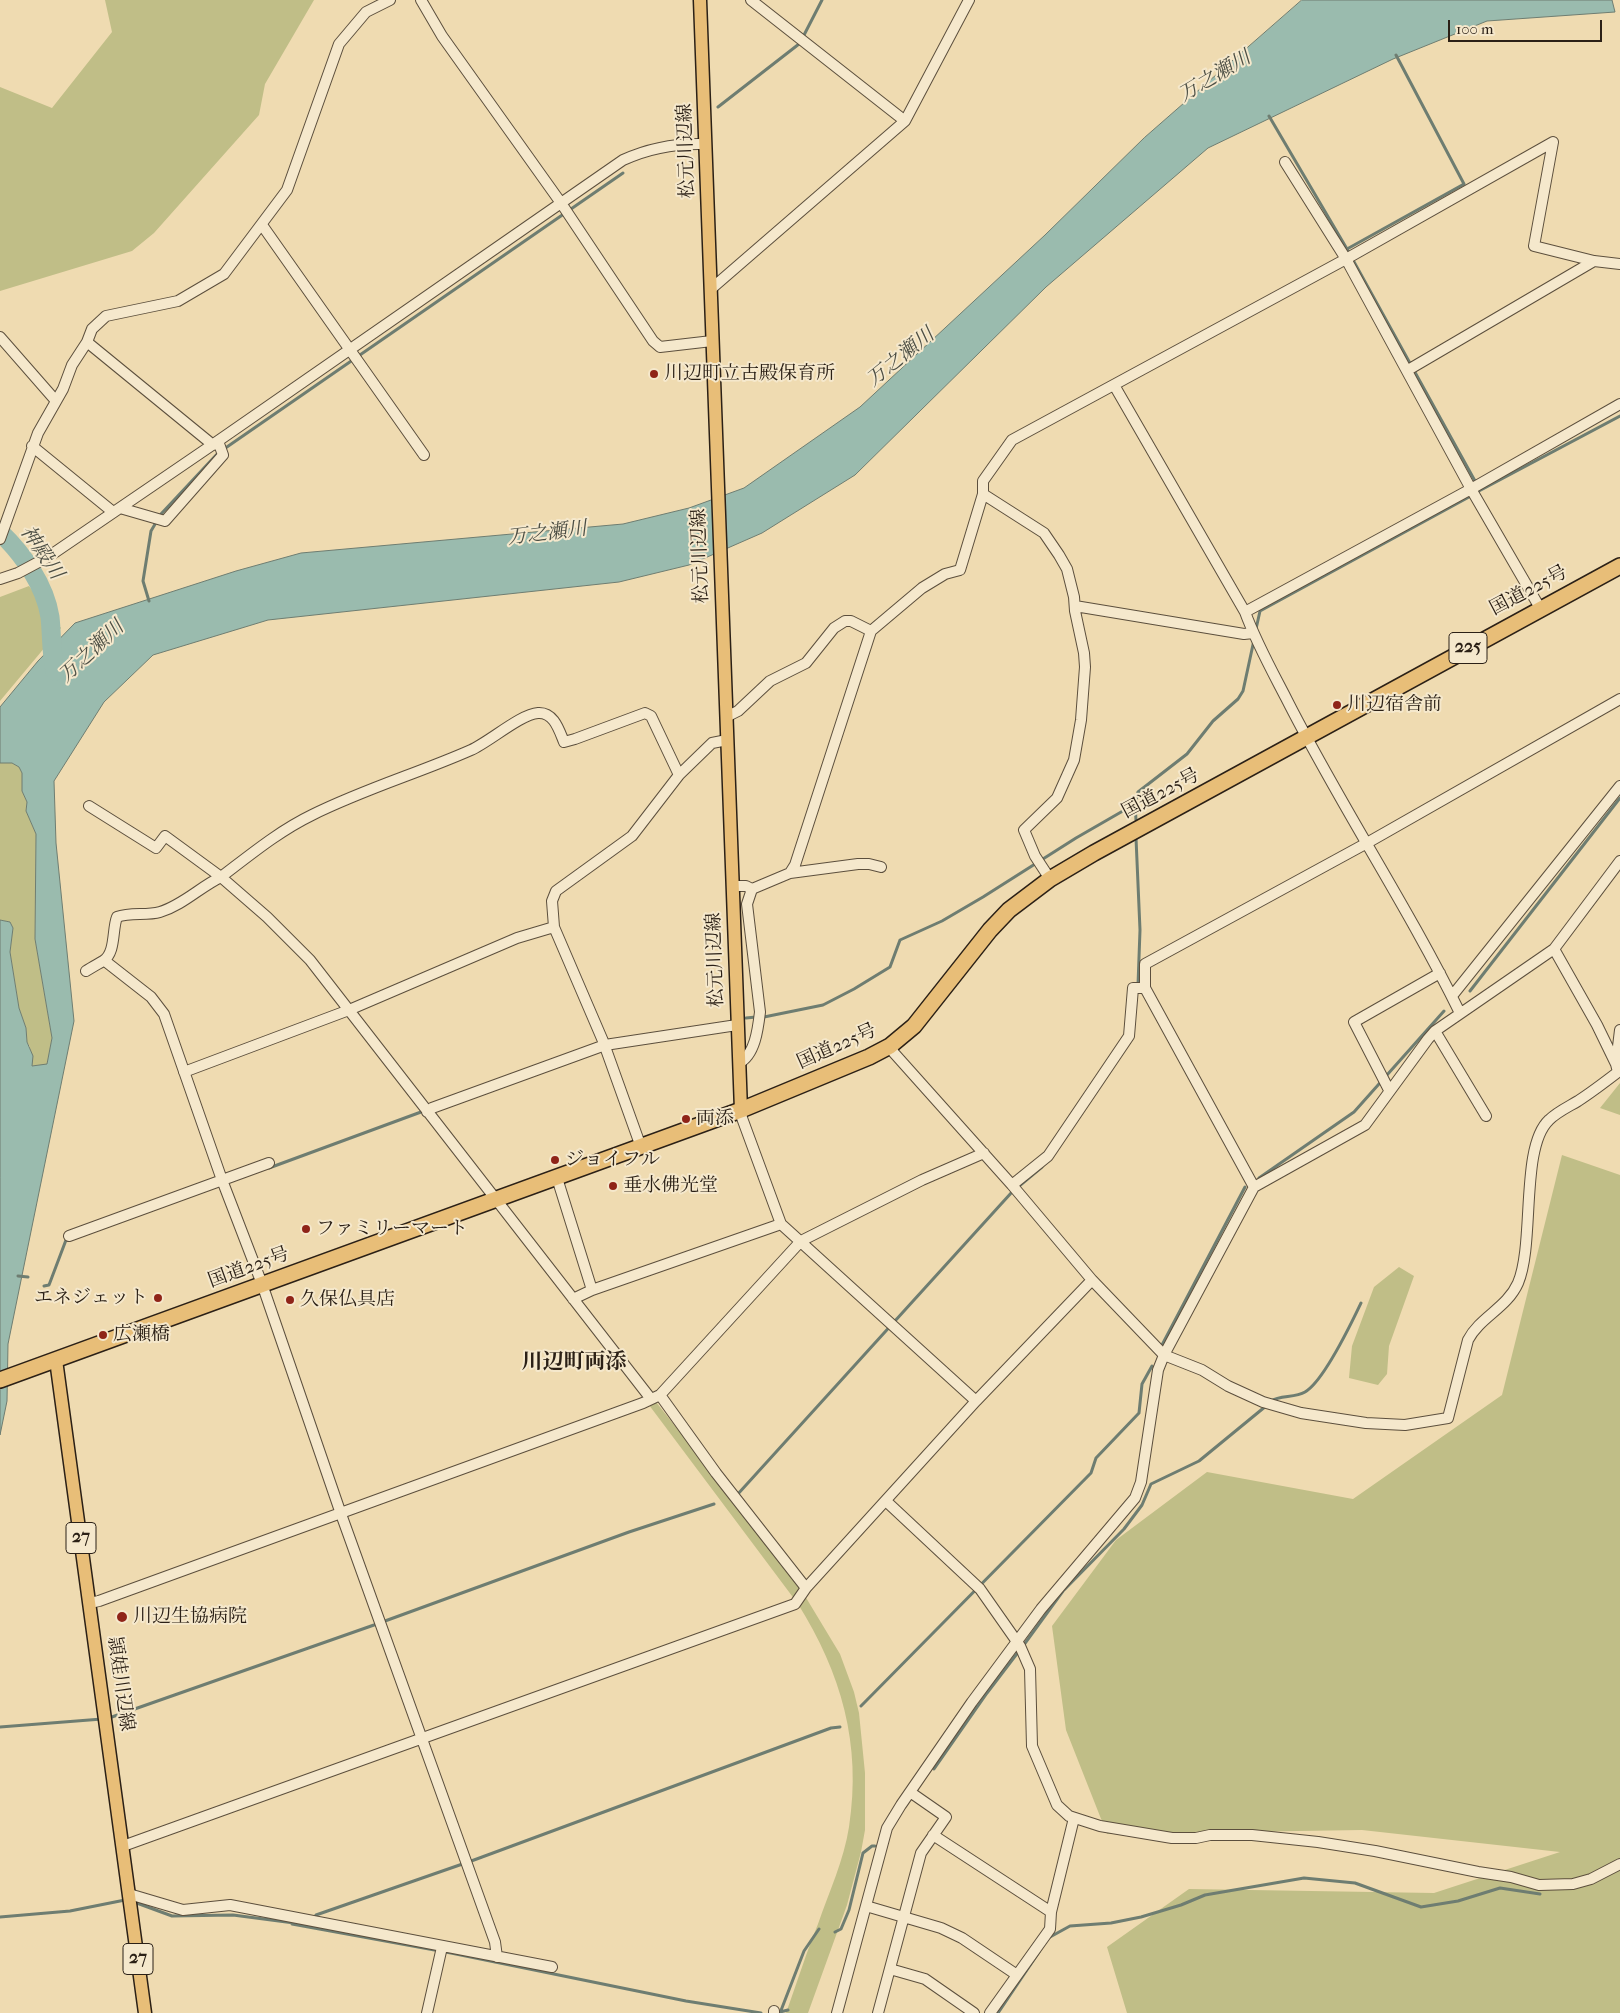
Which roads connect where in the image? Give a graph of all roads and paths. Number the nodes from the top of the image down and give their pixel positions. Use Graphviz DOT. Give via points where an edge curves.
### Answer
graph roads {
  1 [pos="390,0"];
  2 [pos="421,0"];
  3 [pos="700,0"];
  4 [pos="751,0"];
  5 [pos="969,0"];
  6 [pos="905,121"];
  7 [pos="705,144"];
  8 [pos="1285,162"];
  9 [pos="565,209"];
  10 [pos="262,225"];
  11 [pos="1346,259"];
  12 [pos="1594,261"];
  13 [pos="1620,264"];
  14 [pos="711,288"];
  15 [pos="0,337"];
  16 [pos="712,341"];
  17 [pos="87,342"];
  18 [pos="353,355"];
  19 [pos="1410,368"];
  20 [pos="1114,385"];
  21 [pos="56,400"];
  22 [pos="1620,404"];
  23 [pos="32,446"];
  24 [pos="219,447"];
  25 [pos="424,455"];
  26 [pos="1471,489"];
  27 [pos="983,494"];
  28 [pos="117,510"];
  29 [pos="0,539"];
  30 [pos="1620,566"];
  31 [pos="0,579"];
  32 [pos="1074,606"];
  33 [pos="1540,608"];
  34 [pos="1245,612"];
  35 [pos="871,631"];
  36 [pos="1254,636"];
  37 [pos="1620,699"];
  38 [pos="726,717"];
  39 [pos="1306,737"];
  40 [pos="727,740"];
  41 [pos="679,775"];
  42 [pos="1620,786"];
  43 [pos="89,806"];
  44 [pos="1367,843"];
  45 [pos="1620,861"];
  46 [pos="881,867"];
  47 [pos="790,873"];
  48 [pos="221,877"];
  49 [pos="1050,879"];
  50 [pos="732,886"];
  51 [pos="752,889"];
  52 [pos="554,927"];
  53 [pos="1554,949"];
  54 [pos="105,961"];
  55 [pos="86,971"];
  56 [pos="1440,973"];
  57 [pos="1140,988"];
  58 [pos="1452,996"];
  59 [pos="349,1010"];
  60 [pos="1460,1013"];
  61 [pos="737,1025"];
  62 [pos="1620,1030"];
  63 [pos="1436,1032"];
  64 [pos="604,1043"];
  65 [pos="890,1046"];
  66 [pos="739,1063"];
  67 [pos="1616,1064"];
  68 [pos="184,1072"];
  69 [pos="1385,1083"];
  70 [pos="741,1110"];
  71 [pos="427,1112"];
  72 [pos="1486,1116"];
  73 [pos="641,1147"];
  74 [pos="984,1153"];
  75 [pos="269,1163"];
  76 [pos="557,1178"];
  77 [pos="223,1184"];
  78 [pos="1254,1187"];
  79 [pos="1015,1188"];
  80 [pos="495,1200"];
  81 [pos="782,1224"];
  82 [pos="69,1236"];
  83 [pos="801,1241"];
  84 [pos="1092,1280"];
  85 [pos="262,1284"];
  86 [pos="592,1290"];
  87 [pos="573,1299"];
  88 [pos="1164,1355"];
  89 [pos="56,1360"];
  90 [pos="6,1378"];
  91 [pos="656,1397"];
  92 [pos="976,1401"];
  93 [pos="887,1502"];
  94 [pos="342,1514"];
  95 [pos="806,1588"];
  96 [pos="90,1603"];
  97 [pos="1020,1646"];
  98 [pos="422,1738"];
  99 [pos="910,1792"];
  100 [pos="1074,1818"];
  101 [pos="933,1835"];
  102 [pos="122,1846"];
  103 [pos="1620,1864"];
  104 [pos="130,1899"];
  105 [pos="866,1906"];
  106 [pos="1051,1912"];
  107 [pos="905,1918"];
  108 [pos="442,1950"];
  109 [pos="497,1957"];
  110 [pos="552,1967"];
  111 [pos="890,1969"];
  112 [pos="1017,1975"];
  113 [pos="145,2013"];
  114 [pos="427,2013"];
  115 [pos="837,2013"];
  116 [pos="878,2013"];
  117 [pos="974,2013"];
  118 [pos="990,2013"];
  1 -- 10 [label="street" via="366,12 339,44 287,190"];
  2 -- 9 [label="street" via="442,36"];
  3 -- 7 [label="main road, 松元川辺線"];
  4 -- 6 [label="street"];
  5 -- 6 [label="street"];
  6 -- 14 [label="street"];
  7 -- 9 [label="street" via="642,151 623,160"];
  7 -- 14 [label="main road, 松元川辺線"];
  8 -- 11 [label="street"];
  9 -- 16 [label="street" via="660,347"];
  9 -- 18 [label="street"];
  10 -- 17 [label="street" via="224,274 178,302 106,316 92,329"];
  10 -- 18 [label="street"];
  11 -- 12 [label="street" via="1553,142 1534,246"];
  11 -- 19 [label="street"];
  11 -- 20 [label="street"];
  12 -- 13 [label="street"];
  12 -- 19 [label="street"];
  14 -- 16 [label="main road, 松元川辺線"];
  15 -- 21 [label="street"];
  16 -- 38 [label="main road, 松元川辺線"];
  17 -- 21 [label="street"];
  17 -- 24 [label="street"];
  18 -- 24 [label="street"];
  18 -- 25 [label="street"];
  19 -- 26 [label="street"];
  20 -- 27 [label="street" via="1012,440 983,481"];
  20 -- 34 [label="street"];
  21 -- 23 [label="street"];
  22 -- 26 [label="street"];
  23 -- 28 [label="street"];
  23 -- 29 [label="street"];
  24 -- 28 [label="street"];
  24 -- 28 [label="street" via="223,455 165,521"];
  26 -- 33 [label="street"];
  26 -- 34 [label="street"];
  27 -- 32 [label="street" via="1044,533 1067,569"];
  27 -- 35 [label="street" via="960,570 930,582"];
  28 -- 31 [label="street" via="48,556"];
  30 -- 33 [label="highway, 国道225号 / 225"];
  32 -- 36 [label="street"];
  32 -- 49 [label="street" via="1085,667 1074,760 1057,798 1024,830"];
  33 -- 39 [label="highway, 国道225号 / 225"];
  34 -- 36 [label="street"];
  35 -- 38 [label="street" via="851,621 840,623 806,663 770,681 738,711"];
  35 -- 47 [label="street"];
  36 -- 39 [label="street"];
  37 -- 44 [label="street"];
  38 -- 40 [label="main road, 松元川辺線"];
  39 -- 44 [label="street"];
  39 -- 49 [label="highway, 国道225号 / 225"];
  40 -- 41 [label="street" via="712,743"];
  40 -- 50 [label="main road, 松元川辺線"];
  41 -- 48 [label="street" via="651,716 645,713 564,742 550,716 544,713 527,715 472,750 312,815 283,831"];
  41 -- 52 [label="street" via="632,836 556,891 552,901"];
  42 -- 58 [label="street"];
  43 -- 48 [label="street" via="156,848 165,836"];
  44 -- 56 [label="street"];
  44 -- 57 [label="street" via="1145,964"];
  45 -- 53 [label="street"];
  46 -- 47 [label="street" via="858,864"];
  47 -- 51 [label="street"];
  48 -- 54 [label="street" via="182,902 159,912 117,917 113,944"];
  48 -- 59 [label="street" via="310,960"];
  49 -- 65 [label="highway, 国道225号 / 225" via="1009,910 914,1026"];
  50 -- 51 [label="street"];
  50 -- 61 [label="main road, 松元川辺線"];
  51 -- 66 [label="street" via="747,904 760,1012 751,1049 746,1059"];
  52 -- 59 [label="street" via="517,938"];
  52 -- 64 [label="street"];
  53 -- 60 [label="street"];
  53 -- 67 [label="street"];
  54 -- 55 [label="street"];
  54 -- 68 [label="street" via="151,997 164,1014"];
  56 -- 58 [label="street"];
  56 -- 69 [label="street" via="1354,1022"];
  57 -- 78 [label="street"];
  57 -- 79 [label="street" via="1133,988 1129,1036 1048,1156"];
  58 -- 60 [label="street"];
  59 -- 68 [label="street"];
  59 -- 71 [label="street"];
  60 -- 63 [label="street"];
  61 -- 64 [label="street"];
  61 -- 66 [label="main road, 松元川辺線"];
  62 -- 67 [label="street"];
  63 -- 69 [label="street"];
  63 -- 72 [label="street"];
  64 -- 71 [label="street"];
  64 -- 73 [label="street"];
  65 -- 70 [label="highway, 国道225号 / 225"];
  65 -- 74 [label="street"];
  66 -- 70 [label="main road, 松元川辺線"];
  67 -- 88 [label="street" via="1618,1072 1549,1119 1541,1129 1531,1173 1525,1262 1506,1303 1473,1331 1468,1340 1448,1418 1405,1425 1366,1423 1301,1412 1267,1403"];
  68 -- 77 [label="street"];
  69 -- 78 [label="street" via="1365,1125"];
  70 -- 73 [label="highway, 国道225号 / 225"];
  70 -- 81 [label="street"];
  71 -- 80 [label="street"];
  73 -- 76 [label="highway, 国道225号 / 225"];
  74 -- 79 [label="street"];
  74 -- 83 [label="street" via="922,1180"];
  75 -- 77 [label="street"];
  76 -- 80 [label="highway, 国道225号 / 225"];
  76 -- 86 [label="street"];
  77 -- 82 [label="street"];
  77 -- 85 [label="street"];
  78 -- 88 [label="street"];
  79 -- 84 [label="street"];
  80 -- 85 [label="highway, 国道225号 / 225"];
  80 -- 87 [label="street"];
  81 -- 83 [label="street"];
  81 -- 86 [label="street"];
  83 -- 91 [label="street"];
  83 -- 92 [label="street"];
  84 -- 88 [label="street"];
  84 -- 92 [label="street"];
  85 -- 89 [label="highway, 国道225号 / 225"];
  85 -- 94 [label="street"];
  86 -- 87 [label="street"];
  87 -- 91 [label="street"];
  88 -- 97 [label="street" via="1158,1370 1141,1482 1135,1498 1041,1609"];
  89 -- 90 [label="highway, 国道225号 / 225"];
  89 -- 96 [label="main road, 頴娃川辺線 / 27"];
  91 -- 94 [label="street"];
  91 -- 95 [label="street"];
  92 -- 93 [label="street"];
  93 -- 95 [label="street"];
  93 -- 97 [label="street" via="978,1586"];
  94 -- 96 [label="street"];
  94 -- 98 [label="street"];
  95 -- 98 [label="street" via="795,1604"];
  96 -- 102 [label="main road, 頴娃川辺線 / 27"];
  97 -- 99 [label="street"];
  97 -- 100 [label="street" via="1030,1669 1032,1746 1057,1805"];
  98 -- 102 [label="street"];
  98 -- 109 [label="street" via="495,1942"];
  99 -- 101 [label="street" via="946,1816"];
  99 -- 105 [label="street" via="887,1828"];
  100 -- 103 [label="street" via="1100,1826 1172,1838 1252,1835 1318,1842 1511,1877 1539,1885 1573,1884"];
  100 -- 106 [label="street"];
  101 -- 106 [label="street"];
  101 -- 107 [label="street" via="921,1853"];
  102 -- 104 [label="main road, 頴娃川辺線 / 27"];
  104 -- 108 [label="street" via="182,1910 230,1905"];
  104 -- 113 [label="main road, 頴娃川辺線 / 27"];
  105 -- 107 [label="street"];
  105 -- 115 [label="street"];
  106 -- 112 [label="street" via="1050,1929"];
  107 -- 111 [label="street"];
  107 -- 112 [label="street" via="962,1938"];
  108 -- 109 [label="street"];
  108 -- 114 [label="street"];
  109 -- 110 [label="street"];
  111 -- 116 [label="street"];
  111 -- 117 [label="street" via="925,1979"];
  112 -- 118 [label="street"];
}
